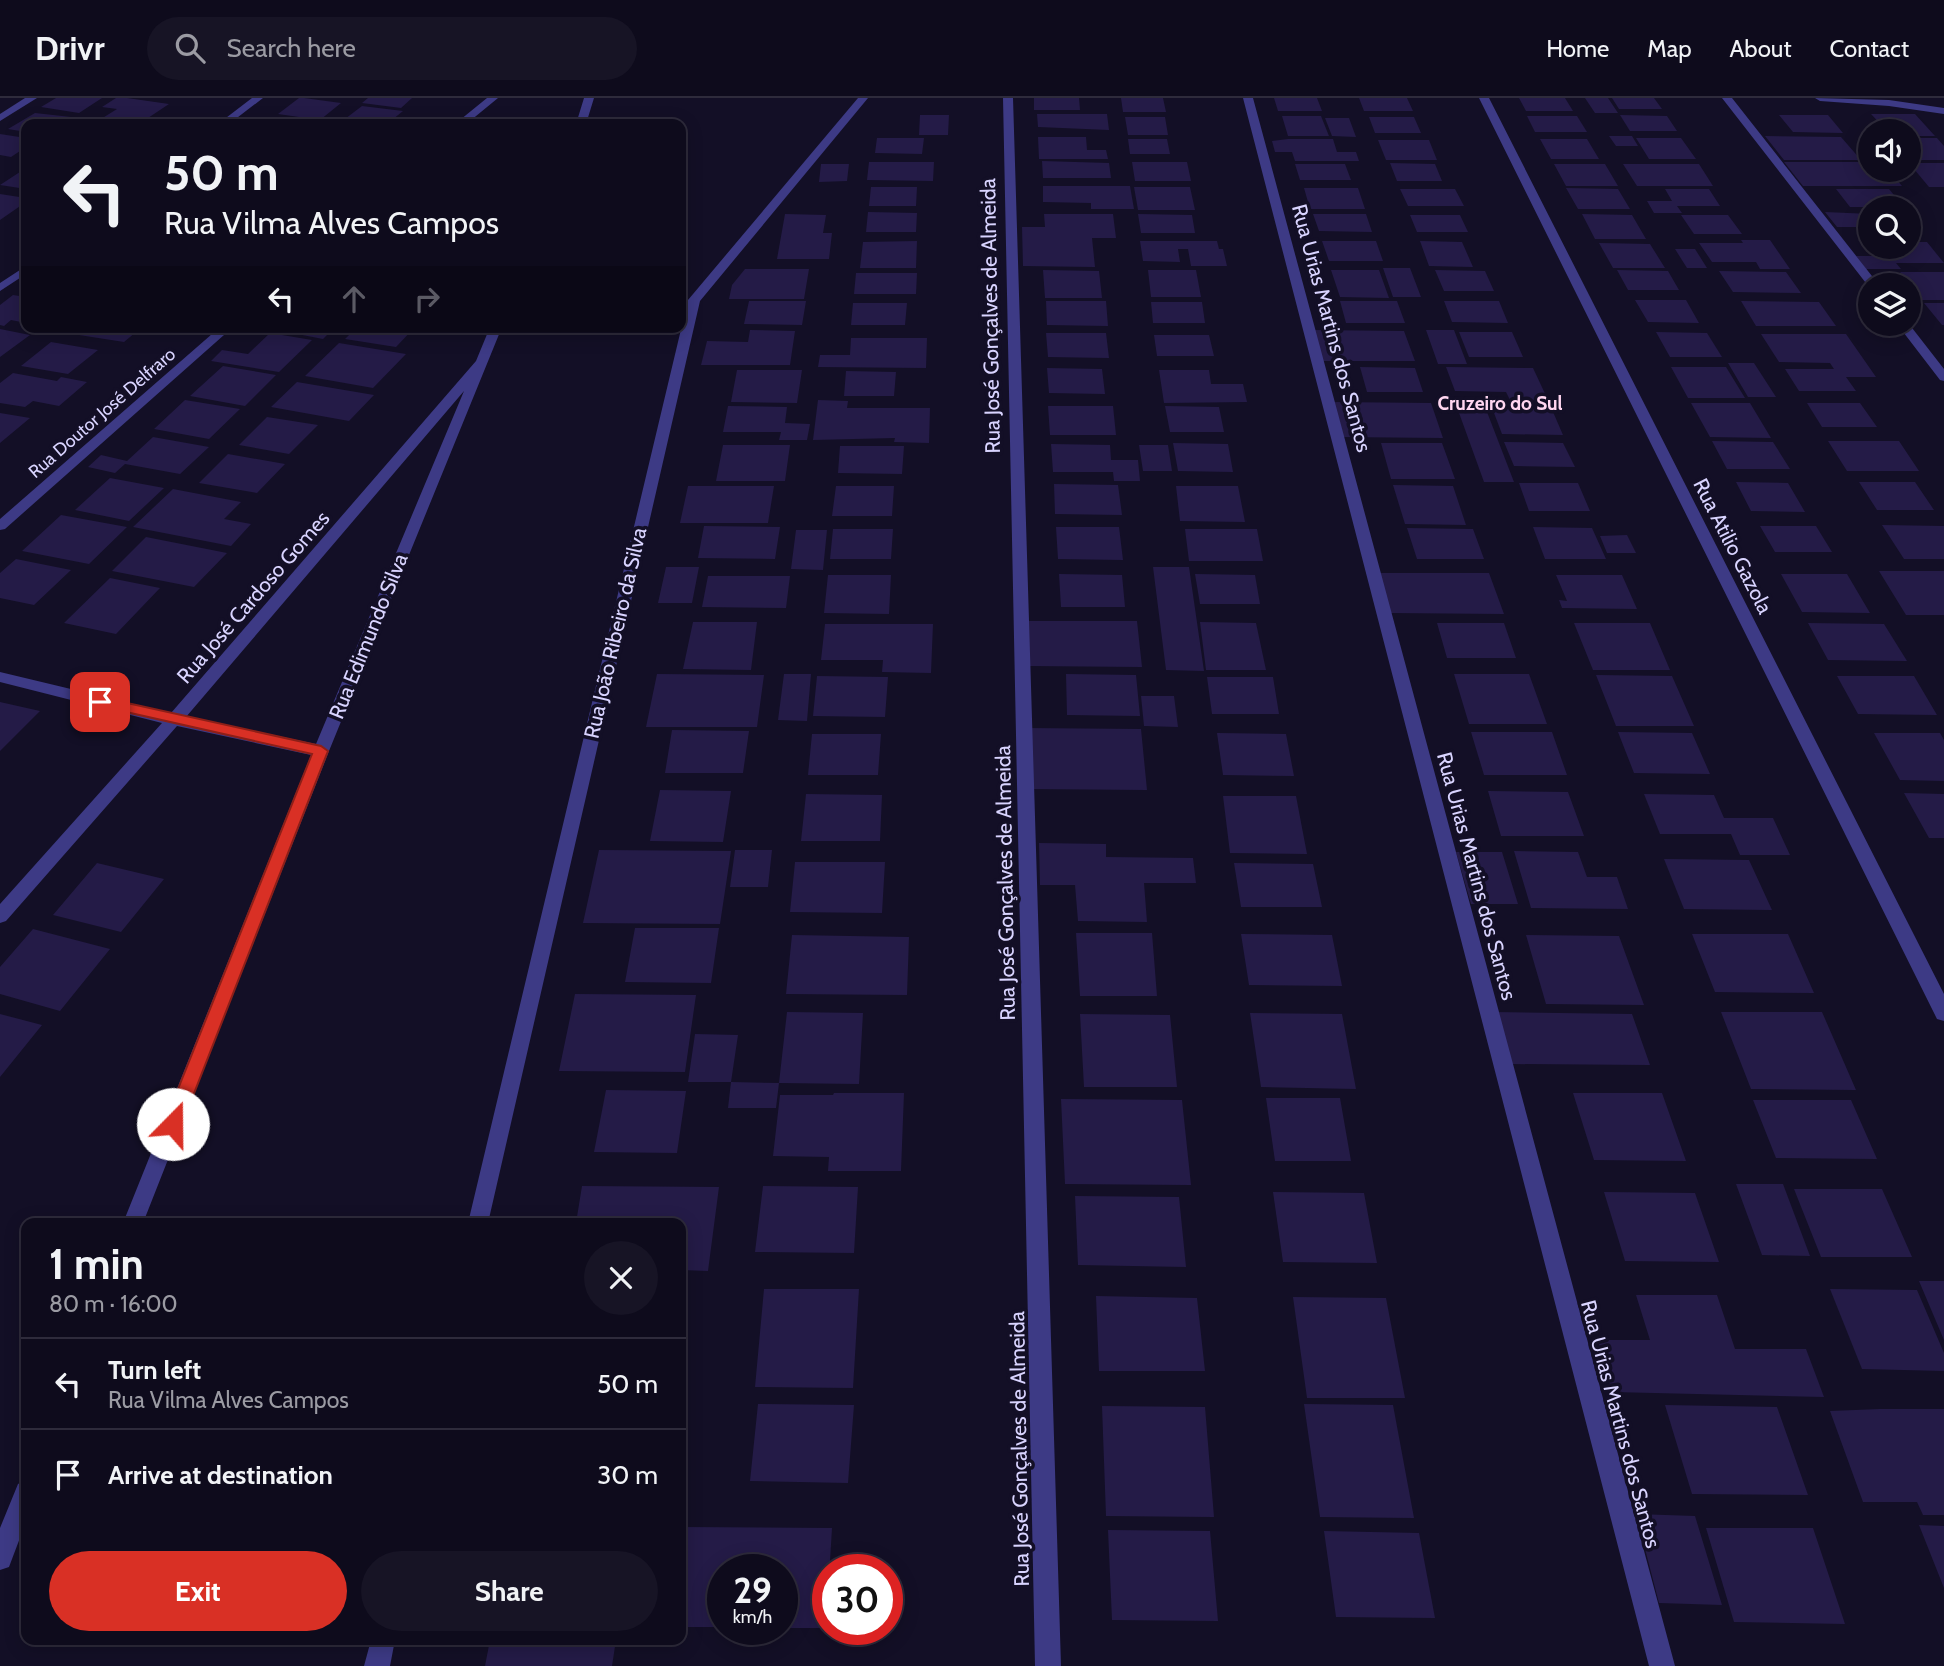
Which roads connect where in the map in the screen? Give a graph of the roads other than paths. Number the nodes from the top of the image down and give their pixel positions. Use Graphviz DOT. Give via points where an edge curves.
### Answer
graph roads {
  1 [pos="32,98"];
  2 [pos="258,98"];
  3 [pos="493,98"];
  4 [pos="589,98"];
  5 [pos="863,98"];
  6 [pos="1008,98"];
  7 [pos="1248,98"];
  8 [pos="1484,98"];
  9 [pos="1727,98"];
  10 [pos="1820,98"];
  11 [pos="1944,111"];
  12 [pos="0,118"];
  13 [pos="230,119"];
  14 [pos="466,119"];
  15 [pos="583,119"];
  16 [pos="21,273"];
  17 [pos="1864,273"];
  18 [pos="0,288"];
  19 [pos="220,333"];
  20 [pos="494,333"];
  21 [pos="1912,336"];
  22 [pos="482,362"];
  23 [pos="1944,377"];
  24 [pos="0,526"];
  25 [pos="0,677"];
  26 [pos="174,720"];
  27 [pos="321,751"];
  28 [pos="0,916"];
  29 [pos="1944,1013"];
  30 [pos="135,1218"];
  31 [pos="479,1218"];
  32 [pos="21,1505"];
  33 [pos="0,1558"];
  34 [pos="382,1645"];
  35 [pos="377,1666"];
  36 [pos="1048,1666"];
  37 [pos="1662,1666"];
  1 -- 12 [label="street"];
  2 -- 13 [label="street"];
  3 -- 14 [label="street"];
  4 -- 15 [label="street"];
  5 -- 31 [label="street, Rua João Ribeiro da Silva" via="694,300"];
  6 -- 36 [label="street, Rua José Gonçalves de Almeida"];
  7 -- 37 [label="street, Rua Urias Martins dos Santos"];
  8 -- 29 [label="street, Rua Atilio Gazola"];
  9 -- 17 [label="street"];
  10 -- 11 [label="street"];
  16 -- 18 [label="street"];
  19 -- 24 [label="street, Rua Doutor José Delfraro"];
  20 -- 22 [label="street, Rua José Cardoso Gomes"];
  21 -- 23 [label="street"];
  22 -- 26 [label="street, Rua José Cardoso Gomes"];
  22 -- 27 [label="street, Rua Edimundo Silva"];
  25 -- 26 [label="street"];
  26 -- 27 [label="street"];
  26 -- 28 [label="street, Rua José Cardoso Gomes"];
  27 -- 30 [label="street, Rua Edimundo Silva"];
  32 -- 33 [label="street"];
  34 -- 35 [label="street"];
}
